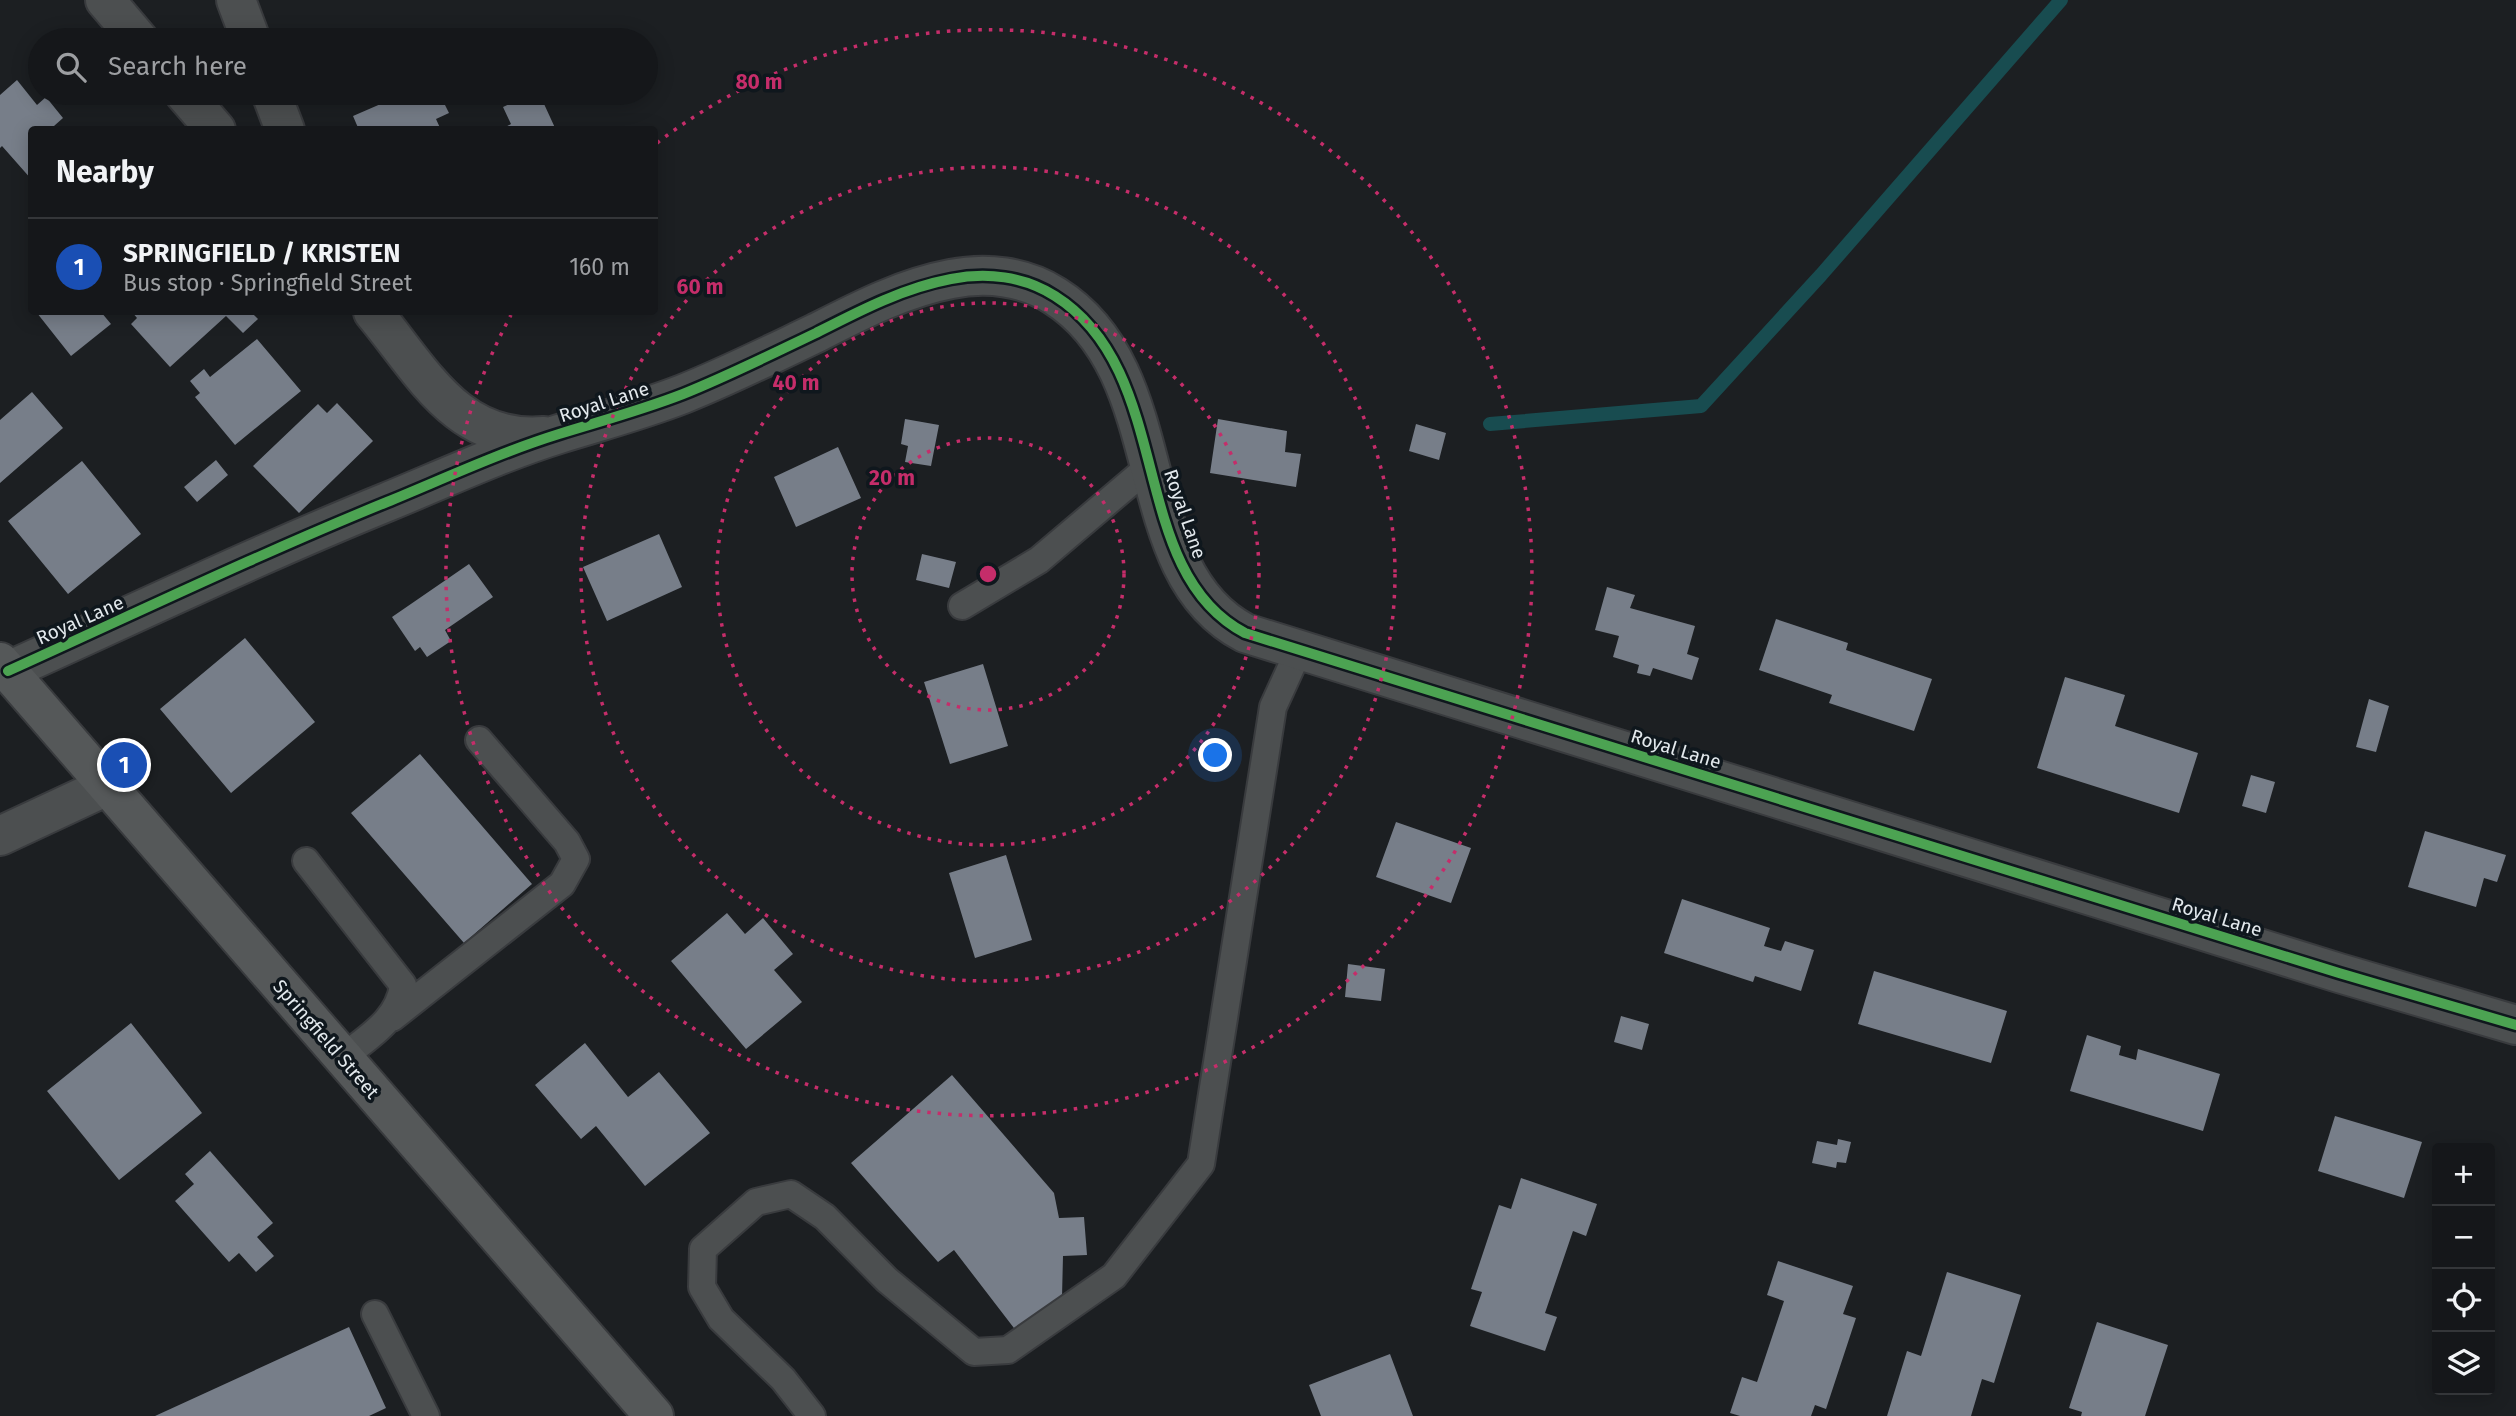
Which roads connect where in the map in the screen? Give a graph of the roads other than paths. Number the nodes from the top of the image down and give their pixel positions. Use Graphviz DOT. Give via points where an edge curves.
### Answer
graph roads {
  1 [pos="104,0"];
  2 [pos="236,0"];
  3 [pos="128,28"];
  4 [pos="246,28"];
  5 [pos="194,105"];
  6 [pos="276,105"];
  7 [pos="213,126"];
  8 [pos="283,126"];
  9 [pos="375,315"];
  10 [pos="560,434"];
  11 [pos="1150,465"];
  12 [pos="962,606"];
  13 [pos="1299,650"];
  14 [pos="4,666"];
  15 [pos="479,740"];
  16 [pos="107,786"];
  17 [pos="0,836"];
  18 [pos="306,861"];
  19 [pos="392,1018"];
  20 [pos="2516,1025"];
  21 [pos="342,1058"];
  22 [pos="375,1314"];
  23 [pos="652,1415"];
  24 [pos="426,1416"];
  25 [pos="812,1416"];
  1 -- 3 [label="street"];
  2 -- 4 [label="street"];
  5 -- 7 [label="street"];
  6 -- 8 [label="street"];
  9 -- 10 [label="street" via="459,414 502,434"];
  10 -- 11 [label="street, Royal Lane" via="686,392 883,300 933,283 989,276 1047,291 1093,329 1135,406"];
  10 -- 14 [label="street, Royal Lane" via="302,537"];
  11 -- 12 [label="lane" via="1039,560"];
  11 -- 13 [label="street, Royal Lane" via="1178,556 1213,612 1245,633"];
  13 -- 20 [label="street, Royal Lane"];
  13 -- 25 [label="lane" via="1273,707 1201,1164 1114,1276 1008,1350 974,1352 887,1280 825,1217 791,1194 756,1202 703,1249 702,1287 721,1319 783,1379"];
  14 -- 16 [label="main road, Springfield Street"];
  15 -- 19 [label="lane" via="567,842 576,859 562,884"];
  16 -- 17 [label="street"];
  16 -- 21 [label="main road, Springfield Street"];
  18 -- 19 [label="lane" via="403,985"];
  19 -- 21 [label="lane"];
  21 -- 23 [label="main road, Springfield Street"];
  22 -- 24 [label="lane"];
}
